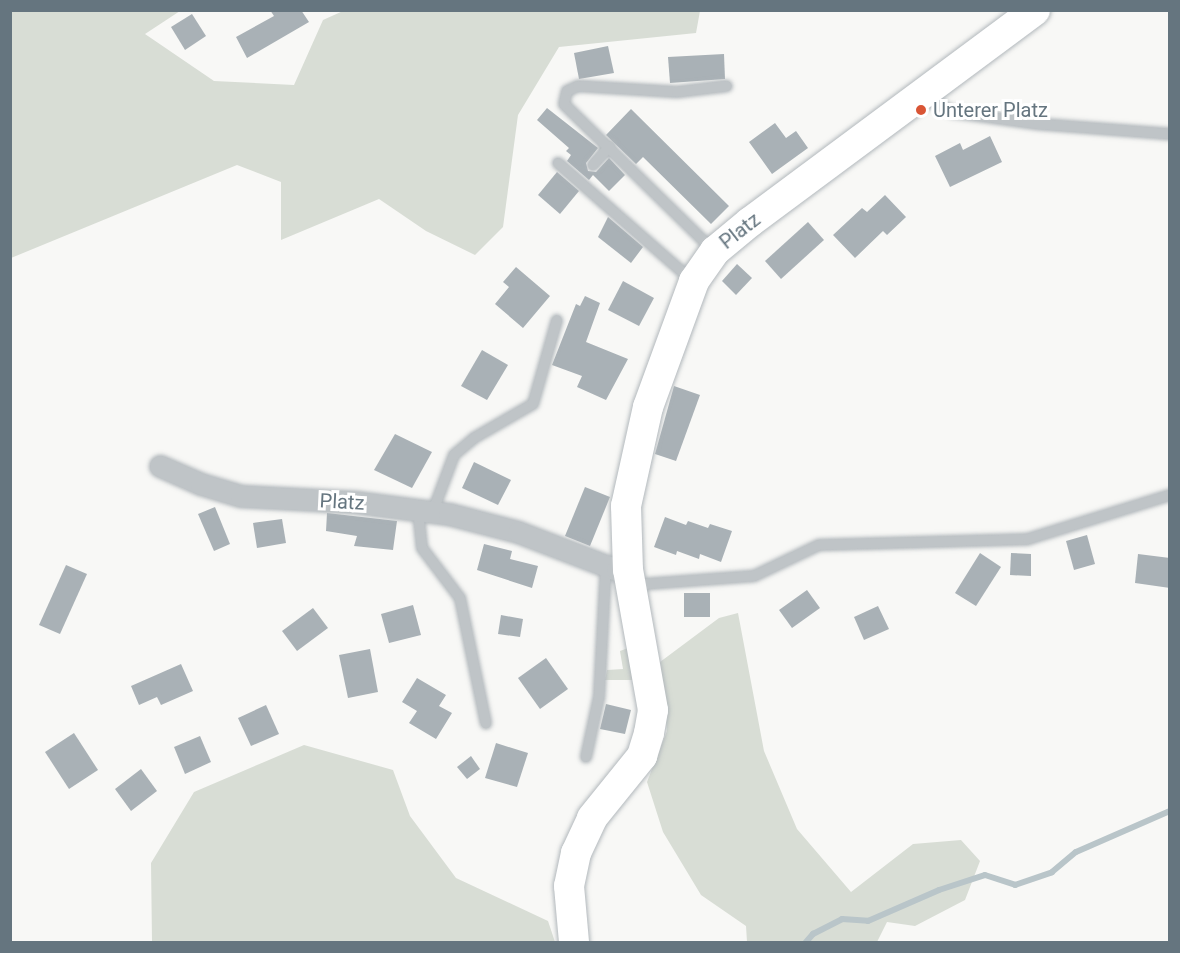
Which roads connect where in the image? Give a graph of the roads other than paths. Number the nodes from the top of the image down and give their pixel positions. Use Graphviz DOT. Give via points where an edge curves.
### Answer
graph roads {
  1 [pos="1035,10"];
  2 [pos="727,86"];
  3 [pos="924,95"];
  4 [pos="1170,134"];
  5 [pos="610,146"];
  6 [pos="558,162"];
  7 [pos="593,165"];
  8 [pos="715,251"];
  9 [pos="694,281"];
  10 [pos="557,320"];
  11 [pos="160,466"];
  12 [pos="1170,495"];
  13 [pos="426,511"];
  14 [pos="621,573"];
  15 [pos="486,723"];
  16 [pos="586,757"];
  17 [pos="574,942"];
  1 -- 3 [label="street, Platz"];
  2 -- 5 [label="lane" via="677,92 578,86 567,91 564,105 572,116"];
  3 -- 4 [label="lane" via="952,112 1038,124"];
  3 -- 8 [label="street, Platz"];
  5 -- 7 [label="lane"];
  5 -- 8 [label="lane"];
  6 -- 9 [label="lane"];
  8 -- 9 [label="street, Platz"];
  9 -- 14 [label="street, Platz" via="648,407 633,468"];
  10 -- 13 [label="lane" via="533,404 474,438 454,455"];
  11 -- 13 [label="street, Platz" via="242,496 355,502"];
  12 -- 14 [label="lane, Platz" via="1028,539 819,545 754,576"];
  13 -- 14 [label="street, Platz" via="518,532"];
  13 -- 15 [label="lane" via="422,548 460,598"];
  14 -- 16 [label="lane"];
  14 -- 17 [label="street, Platz" via="651,698 651,722 642,756 592,818 576,853 569,886"];
}
